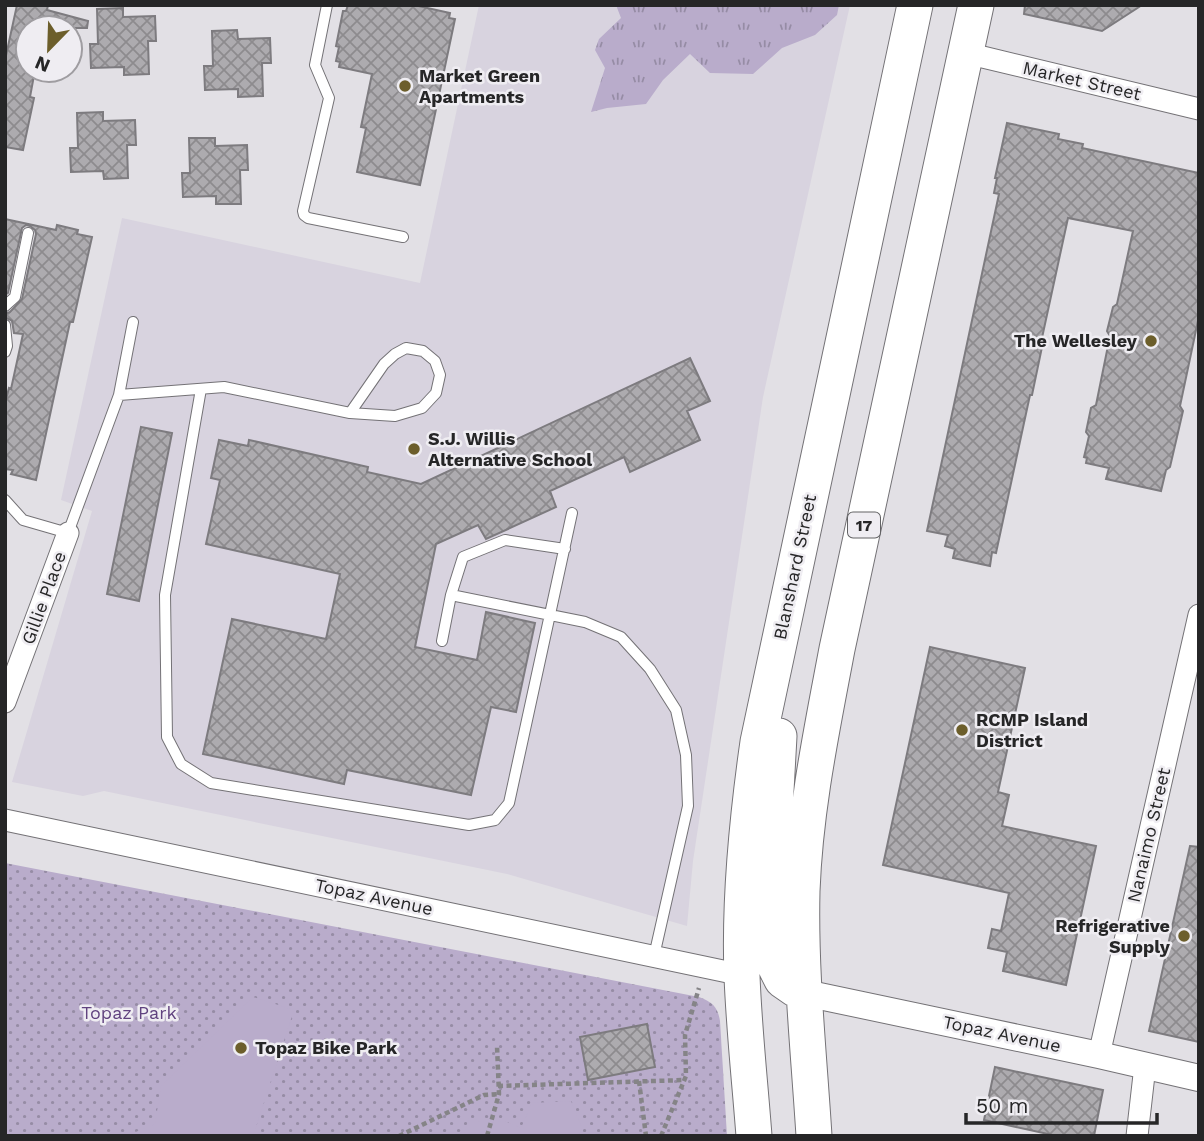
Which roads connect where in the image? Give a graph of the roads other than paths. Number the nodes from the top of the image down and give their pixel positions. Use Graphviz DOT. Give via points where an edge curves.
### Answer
graph roads {
  1 [pos="327,5"];
  2 [pos="915,5"];
  3 [pos="976,5"];
  4 [pos="966,53"];
  5 [pos="1199,109"];
  6 [pos="29,233"];
  7 [pos="402,237"];
  8 [pos="5,306"];
  9 [pos="133,322"];
  10 [pos="5,325"];
  11 [pos="5,352"];
  12 [pos="201,389"];
  13 [pos="119,395"];
  14 [pos="350,413"];
  15 [pos="5,500"];
  16 [pos="572,513"];
  17 [pos="68,533"];
  18 [pos="565,550"];
  19 [pos="452,595"];
  20 [pos="550,614"];
  21 [pos="1199,615"];
  22 [pos="781,635"];
  23 [pos="442,641"];
  24 [pos="5,702"];
  25 [pos="5,820"];
  26 [pos="654,956"];
  27 [pos="742,975"];
  28 [pos="805,993"];
  29 [pos="1099,1055"];
  30 [pos="1145,1066"];
  31 [pos="1199,1079"];
  32 [pos="754,1136"];
  33 [pos="814,1136"];
  34 [pos="1137,1136"];
  1 -- 7 [label="lane" via="315,65 329,98 304,215"];
  2 -- 22 [label="main road, Blanshard Street"];
  3 -- 4 [label="main road, 17"];
  4 -- 5 [label="street, Market Street"];
  4 -- 28 [label="main road, 17" via="817,753 802,892"];
  6 -- 8 [label="lane" via="15,297"];
  9 -- 13 [label="lane"];
  10 -- 11 [label="lane"];
  12 -- 13 [label="lane"];
  12 -- 14 [label="lane" via="224,387"];
  12 -- 20 [label="lane" via="165,595 167,737 181,764 211,783 469,825 495,820 509,803"];
  13 -- 17 [label="lane"];
  14 -- 14 [label="lane" via="395,415 422,408 436,393 440,375 435,361 423,351 406,348 395,354"];
  15 -- 17 [label="lane" via="23,520"];
  16 -- 18 [label="lane"];
  17 -- 24 [label="street, Gillie Place"];
  18 -- 19 [label="lane" via="505,540 463,557"];
  18 -- 20 [label="lane"];
  19 -- 20 [label="lane"];
  19 -- 23 [label="lane"];
  20 -- 26 [label="lane" via="621,637 650,669 676,710 686,755 688,807"];
  21 -- 29 [label="street, Nanaimo Street"];
  22 -- 27 [label="main road, Blanshard Street" via="748,809"];
  22 -- 28 [label="main road" via="772,864 775,964 782,980"];
  25 -- 26 [label="street, Topaz Avenue"];
  26 -- 27 [label="street, Topaz Avenue"];
  27 -- 32 [label="main road, Blanshard Street"];
  28 -- 29 [label="street, Topaz Avenue"];
  28 -- 33 [label="main road, 17"];
  29 -- 30 [label="street, Topaz Avenue"];
  30 -- 31 [label="street, Topaz Avenue"];
  30 -- 34 [label="street"];
}
